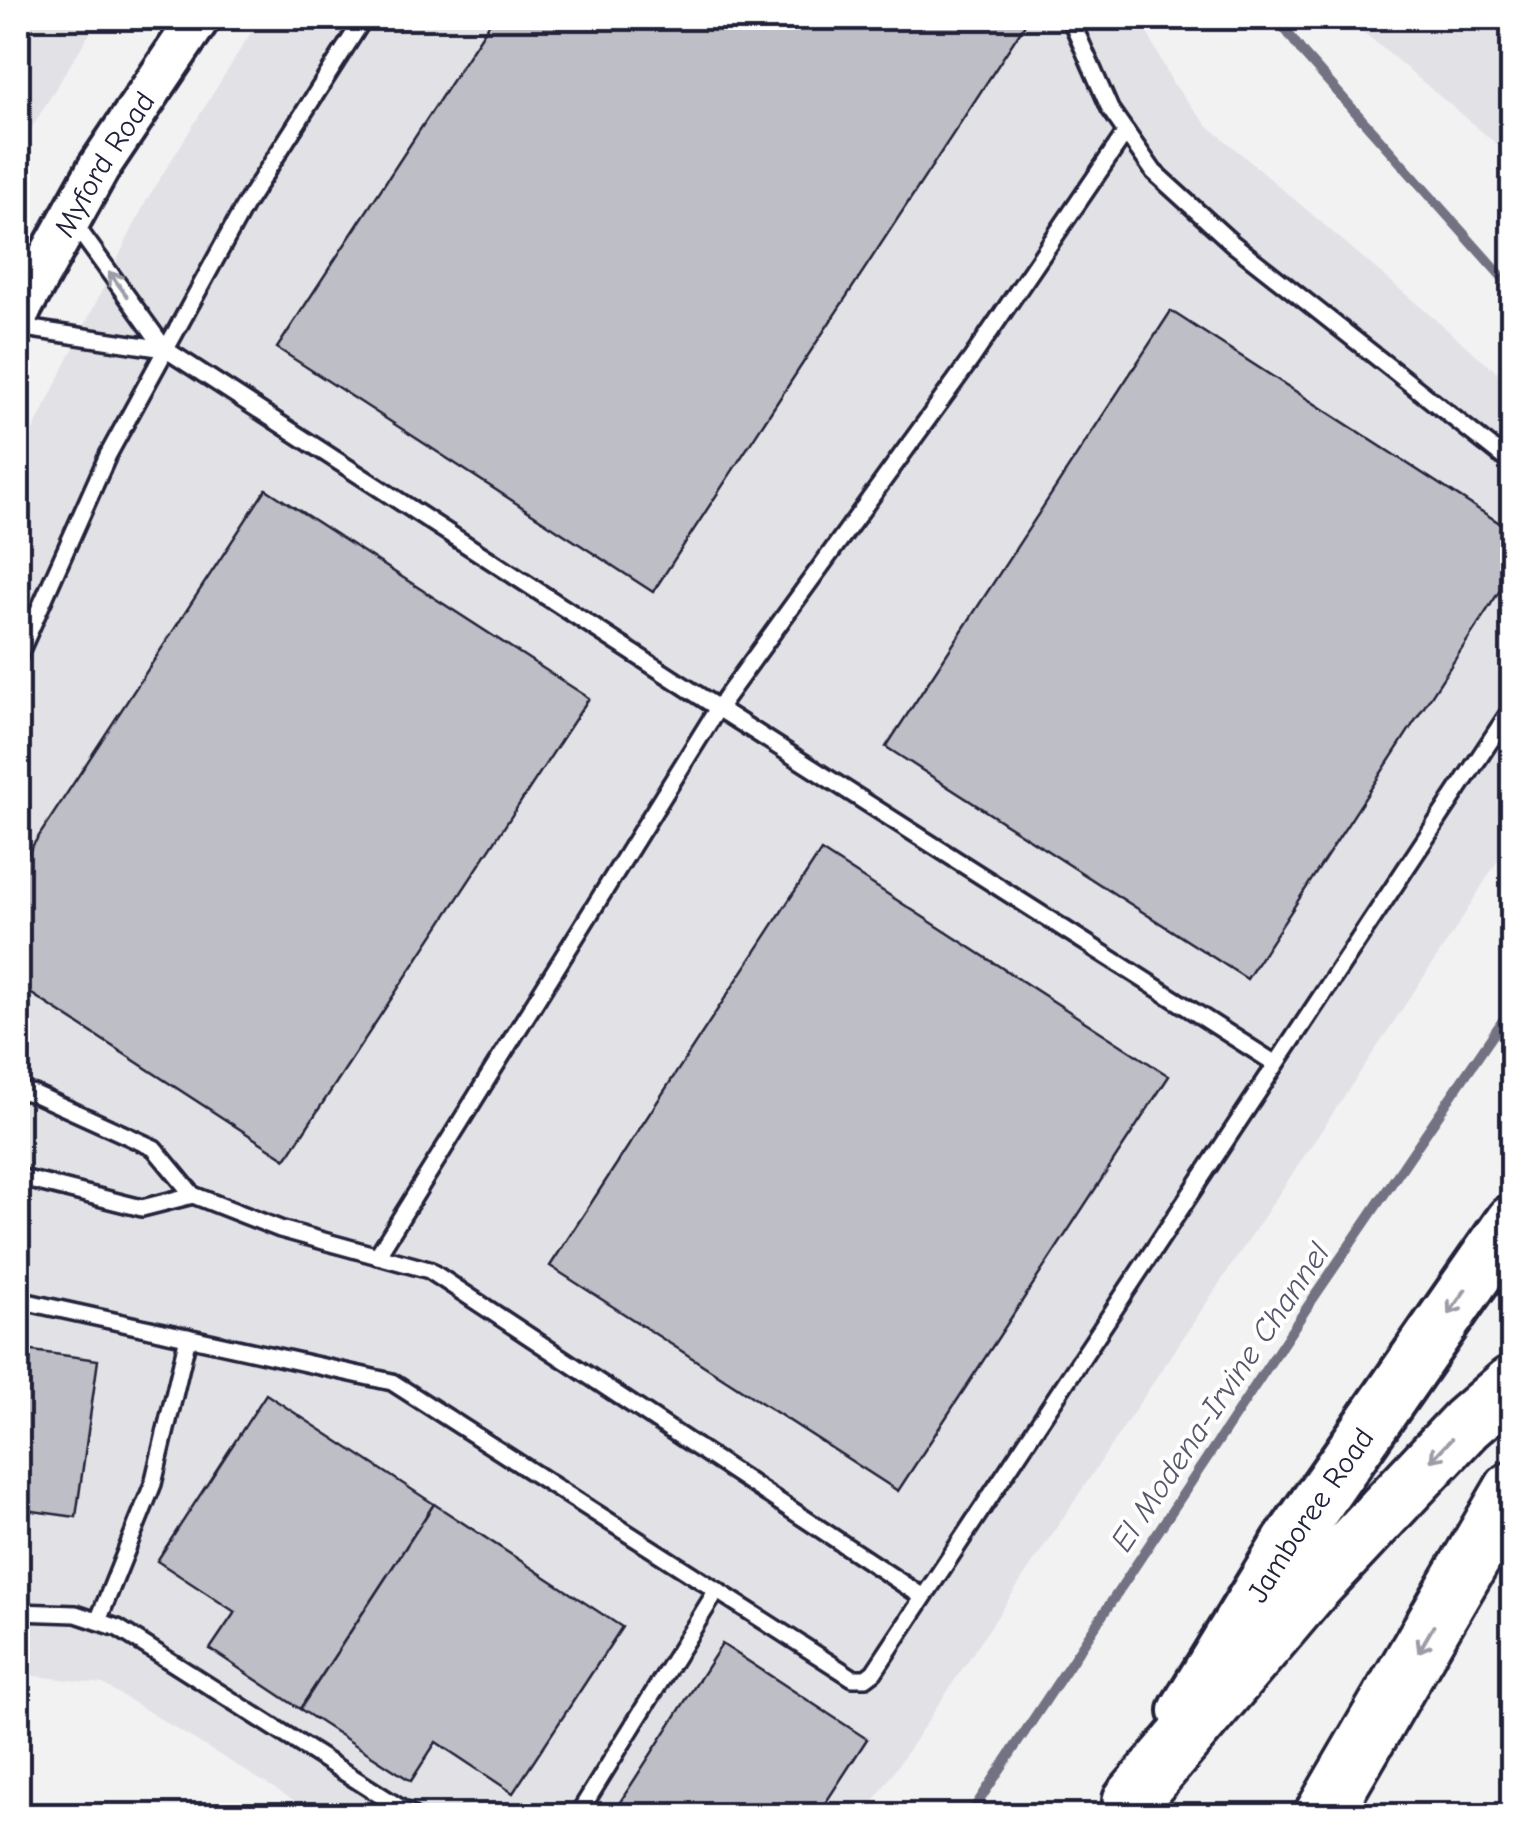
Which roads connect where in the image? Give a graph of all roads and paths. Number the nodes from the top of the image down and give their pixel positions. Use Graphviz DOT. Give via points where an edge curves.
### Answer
graph roads {
  1 [pos="199,18"];
  2 [pos="364,18"];
  3 [pos="1070,18"];
  4 [pos="1126,132"];
  5 [pos="70,219"];
  6 [pos="18,313"];
  7 [pos="18,328"];
  8 [pos="166,349"];
  9 [pos="1512,464"];
  10 [pos="18,657"];
  11 [pos="718,708"];
  12 [pos="1512,708"];
  13 [pos="1276,1064"];
  14 [pos="18,1090"];
  15 [pos="18,1177"];
  16 [pos="193,1195"];
  17 [pos="1512,1222"];
  18 [pos="377,1256"];
  19 [pos="18,1300"];
  20 [pos="188,1338"];
  21 [pos="1512,1384"];
  22 [pos="1512,1490"];
  23 [pos="717,1590"];
  24 [pos="923,1597"];
  25 [pos="18,1612"];
  26 [pos="98,1621"];
  27 [pos="1126,1808"];
  28 [pos="413,1816"];
  29 [pos="578,1816"];
  30 [pos="1322,1816"];
  1 -- 5 [label="street, Myford Road"];
  2 -- 8 [label="lane" via="245,205"];
  3 -- 4 [label="lane"];
  4 -- 9 [label="lane" via="1154,172 1232,243"];
  4 -- 11 [label="lane"];
  5 -- 6 [label="street, Myford Road"];
  8 -- 5 [label="lane, one-way"];
  7 -- 8 [label="lane"];
  8 -- 10 [label="lane" via="108,455"];
  8 -- 11 [label="lane"];
  11 -- 13 [label="lane"];
  11 -- 18 [label="lane"];
  12 -- 13 [label="lane"];
  13 -- 24 [label="lane"];
  14 -- 16 [label="lane" via="154,1148"];
  15 -- 16 [label="lane" via="142,1208"];
  16 -- 18 [label="lane"];
  17 -- 27 [label="highway, Jamboree Road, one-way" via="1289,1543"];
  18 -- 24 [label="lane" via="429,1270"];
  19 -- 20 [label="lane"];
  20 -- 23 [label="lane" via="392,1382"];
  20 -- 26 [label="lane" via="153,1484"];
  21 -- 27 [label="highway, one-way" via="1310,1590"];
  22 -- 30 [label="highway, one-way"];
  23 -- 24 [label="lane" via="853,1678 874,1672"];
  23 -- 29 [label="lane"];
  25 -- 26 [label="lane"];
  26 -- 28 [label="lane"];
}
